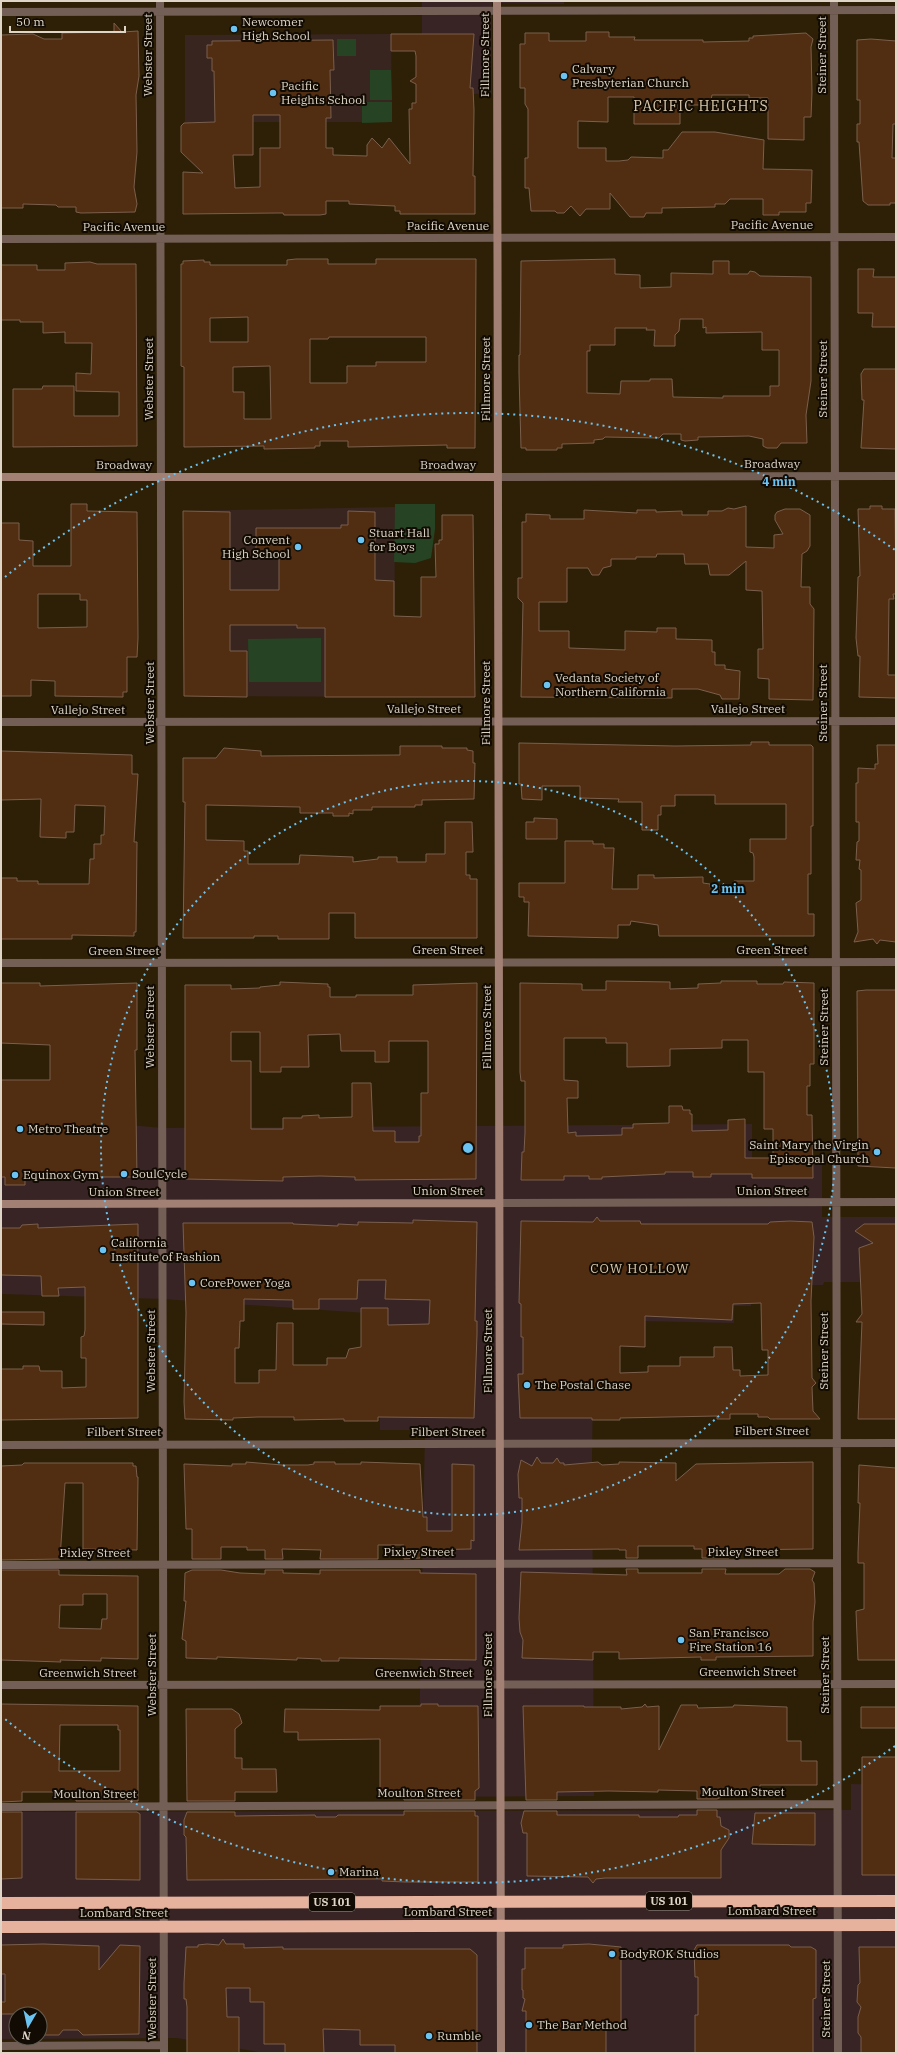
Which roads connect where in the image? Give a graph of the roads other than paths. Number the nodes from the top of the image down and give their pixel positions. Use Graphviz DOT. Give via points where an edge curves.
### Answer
graph roads {
  1 [pos="160,1"];
  2 [pos="497,1"];
  3 [pos="834,1"];
  4 [pos="834,10"];
  5 [pos="896,10"];
  6 [pos="160,11"];
  7 [pos="497,11"];
  8 [pos="1,12"];
  9 [pos="834,237"];
  10 [pos="896,237"];
  11 [pos="160,238"];
  12 [pos="498,238"];
  13 [pos="1,239"];
  14 [pos="835,476"];
  15 [pos="896,476"];
  16 [pos="161,477"];
  17 [pos="498,477"];
  18 [pos="1,478"];
  19 [pos="896,720"];
  20 [pos="835,721"];
  21 [pos="1,722"];
  22 [pos="162,722"];
  23 [pos="498,722"];
  24 [pos="499,962"];
  25 [pos="835,962"];
  26 [pos="896,962"];
  27 [pos="1,963"];
  28 [pos="162,963"];
  29 [pos="836,1202"];
  30 [pos="896,1202"];
  31 [pos="499,1203"];
  32 [pos="1,1204"];
  33 [pos="163,1204"];
  34 [pos="836,1443"];
  35 [pos="896,1443"];
  36 [pos="1,1444"];
  37 [pos="163,1444"];
  38 [pos="500,1444"];
  39 [pos="500,1564"];
  40 [pos="837,1564"];
  41 [pos="1,1565"];
  42 [pos="164,1565"];
  43 [pos="837,1684"];
  44 [pos="896,1684"];
  45 [pos="1,1685"];
  46 [pos="164,1685"];
  47 [pos="500,1685"];
  48 [pos="838,1804"];
  49 [pos="501,1805"];
  50 [pos="164,1806"];
  51 [pos="1,1807"];
  52 [pos="838,1901"];
  53 [pos="896,1901"];
  54 [pos="164,1902"];
  55 [pos="501,1902"];
  56 [pos="1,1903"];
  57 [pos="838,1925"];
  58 [pos="896,1925"];
  59 [pos="501,1926"];
  60 [pos="1,1927"];
  61 [pos="164,1927"];
  62 [pos="1,2046"];
  63 [pos="164,2049"];
  64 [pos="501,2053"];
  65 [pos="838,2053"];
  1 -- 6 [label="street, Webster Street"];
  2 -- 7 [label="street, Fillmore Street"];
  3 -- 4 [label="street, Steiner Street"];
  4 -- 5 [label="street"];
  4 -- 7 [label="street"];
  4 -- 9 [label="street, Steiner Street"];
  6 -- 7 [label="street"];
  6 -- 8 [label="street"];
  6 -- 11 [label="street, Webster Street"];
  7 -- 12 [label="street, Fillmore Street"];
  9 -- 10 [label="street, Pacific Avenue"];
  9 -- 12 [label="street, Pacific Avenue"];
  9 -- 14 [label="street, Steiner Street"];
  11 -- 12 [label="street, Pacific Avenue"];
  11 -- 13 [label="street, Pacific Avenue"];
  11 -- 16 [label="street, Webster Street"];
  12 -- 17 [label="street, Fillmore Street"];
  14 -- 15 [label="street, Broadway"];
  14 -- 17 [label="street, Broadway"];
  14 -- 20 [label="street, Steiner Street"];
  16 -- 17 [label="street, Broadway"];
  16 -- 18 [label="street, Broadway"];
  16 -- 22 [label="street, Webster Street"];
  17 -- 23 [label="street, Fillmore Street"];
  19 -- 20 [label="street, Vallejo Street"];
  20 -- 23 [label="street, Vallejo Street"];
  20 -- 25 [label="street, Steiner Street"];
  21 -- 22 [label="street, Vallejo Street"];
  22 -- 23 [label="street, Vallejo Street"];
  22 -- 28 [label="street, Webster Street"];
  23 -- 24 [label="street, Fillmore Street"];
  24 -- 25 [label="street, Green Street"];
  24 -- 28 [label="street, Green Street"];
  24 -- 31 [label="street, Fillmore Street"];
  25 -- 26 [label="street, Green Street"];
  25 -- 29 [label="street, Steiner Street"];
  27 -- 28 [label="street, Green Street"];
  28 -- 33 [label="street, Webster Street"];
  29 -- 30 [label="street, Union Street"];
  29 -- 31 [label="street, Union Street"];
  29 -- 34 [label="street, Steiner Street"];
  31 -- 33 [label="street, Union Street"];
  31 -- 38 [label="street, Fillmore Street"];
  32 -- 33 [label="street, Union Street"];
  33 -- 37 [label="street, Webster Street"];
  34 -- 35 [label="street, Filbert Street"];
  34 -- 38 [label="street, Filbert Street"];
  34 -- 40 [label="street, Steiner Street"];
  36 -- 37 [label="street, Filbert Street"];
  37 -- 38 [label="street, Filbert Street"];
  37 -- 42 [label="street, Webster Street"];
  38 -- 39 [label="street, Fillmore Street"];
  39 -- 40 [label="street, Pixley Street"];
  39 -- 42 [label="street, Pixley Street"];
  39 -- 47 [label="street, Fillmore Street"];
  40 -- 43 [label="street, Steiner Street"];
  41 -- 42 [label="street, Pixley Street"];
  42 -- 46 [label="street, Webster Street"];
  43 -- 44 [label="street, Greenwich Street"];
  43 -- 47 [label="street, Greenwich Street"];
  43 -- 48 [label="street, Steiner Street"];
  45 -- 46 [label="street, Greenwich Street"];
  46 -- 47 [label="street, Greenwich Street"];
  46 -- 50 [label="street, Webster Street"];
  47 -- 49 [label="street, Fillmore Street"];
  48 -- 49 [label="street, Moulton Street"];
  48 -- 52 [label="street, Steiner Street"];
  49 -- 50 [label="street, Moulton Street"];
  49 -- 55 [label="street, Fillmore Street"];
  50 -- 51 [label="street, Moulton Street"];
  50 -- 54 [label="street, Webster Street"];
  52 -- 53 [label="highway, Lombard Street / US 101"];
  52 -- 55 [label="highway, Lombard Street / US 101"];
  52 -- 57 [label="street, Steiner Street"];
  54 -- 55 [label="highway, Lombard Street / US 101"];
  54 -- 56 [label="highway, Lombard Street / US 101"];
  54 -- 61 [label="street, Webster Street"];
  55 -- 59 [label="street, Fillmore Street"];
  57 -- 58 [label="highway, Lombard Street / US 101"];
  57 -- 59 [label="highway, Lombard Street / US 101"];
  57 -- 65 [label="street, Steiner Street"];
  59 -- 61 [label="highway, Lombard Street / US 101"];
  59 -- 64 [label="street, Fillmore Street"];
  60 -- 61 [label="highway, Lombard Street / US 101"];
  61 -- 63 [label="street, Webster Street"];
  62 -- 63 [label="street"];
}
